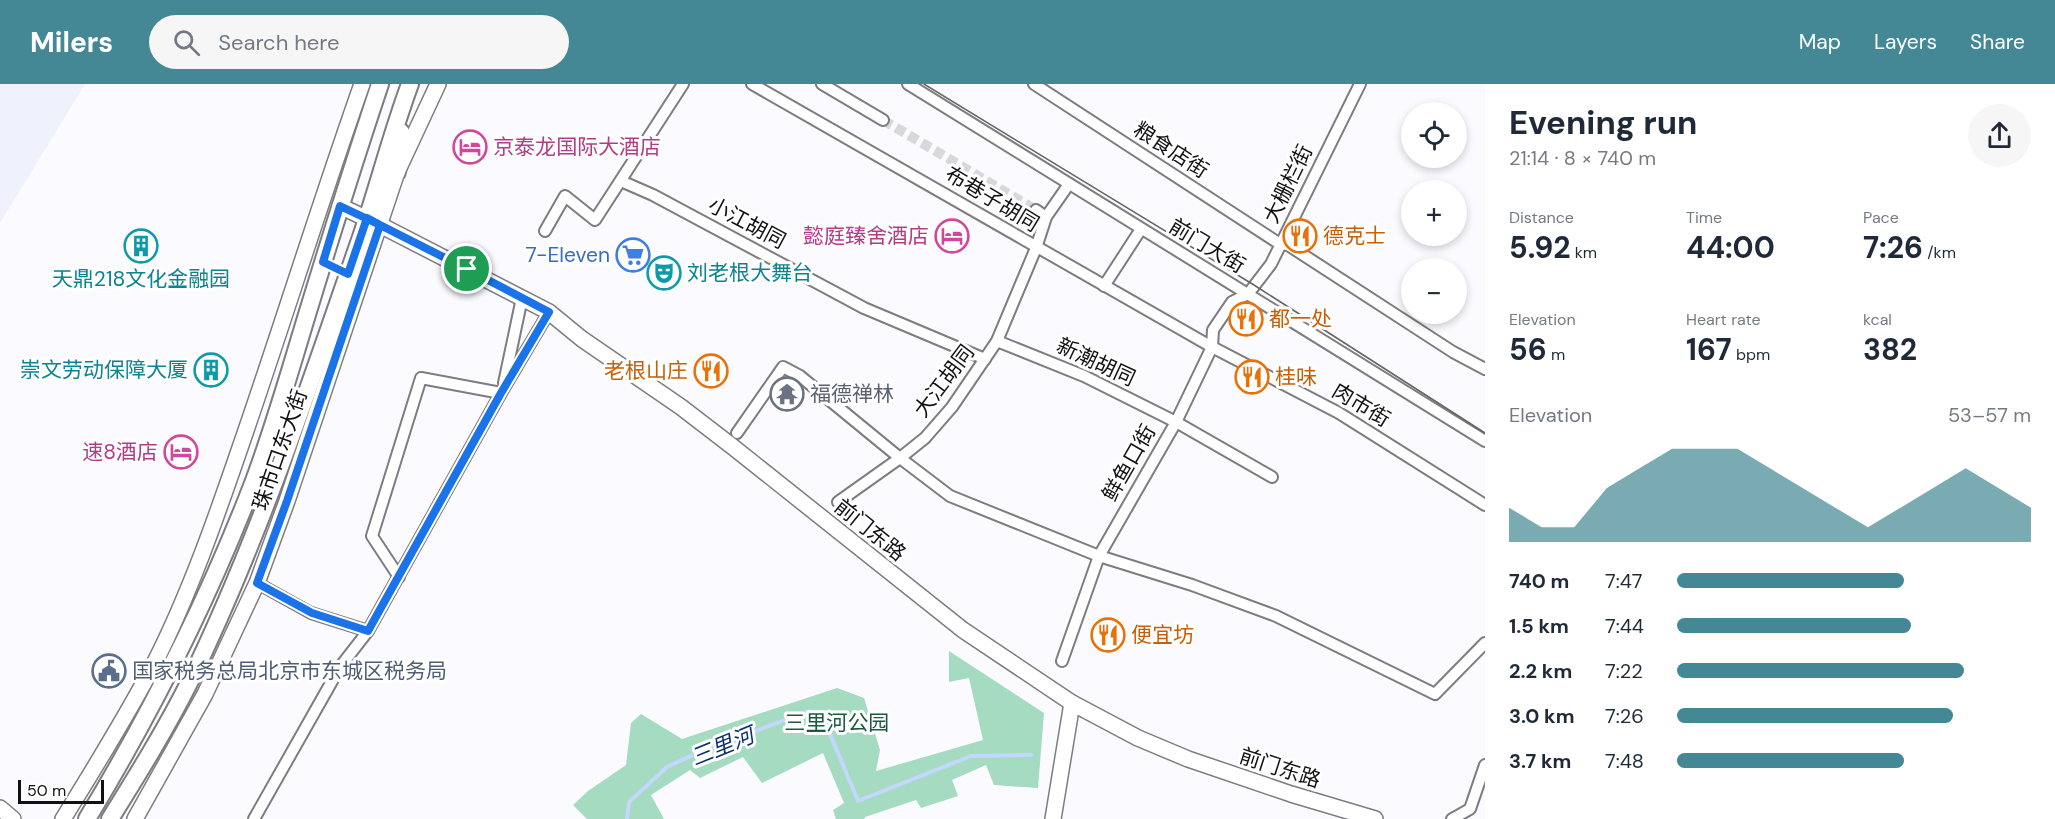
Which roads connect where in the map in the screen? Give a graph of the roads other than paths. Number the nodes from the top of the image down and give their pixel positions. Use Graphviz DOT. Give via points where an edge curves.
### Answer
graph roads {
  1 [pos="362,84"];
  2 [pos="380,84"];
  3 [pos="438,84"];
  4 [pos="683,84"];
  5 [pos="752,84"];
  6 [pos="822,84"];
  7 [pos="908,84"];
  8 [pos="1034,84"];
  9 [pos="1360,84"];
  10 [pos="407,91"];
  11 [pos="883,120"];
  12 [pos="397,172"];
  13 [pos="621,181"];
  14 [pos="1069,184"];
  15 [pos="340,206"];
  16 [pos="1036,210"];
  17 [pos="1046,217"];
  18 [pos="373,221"];
  19 [pos="1141,229"];
  20 [pos="545,231"];
  21 [pos="1284,244"];
  22 [pos="1036,248"];
  23 [pos="323,262"];
  24 [pos="348,274"];
  25 [pos="1104,286"];
  26 [pos="1245,295"];
  27 [pos="522,298"];
  28 [pos="549,312"];
  29 [pos="997,341"];
  30 [pos="1212,347"];
  31 [pos="985,359"];
  32 [pos="1485,369"];
  33 [pos="501,393"];
  34 [pos="1176,422"];
  35 [pos="737,433"];
  36 [pos="1485,441"];
  37 [pos="900,458"];
  38 [pos="1272,477"];
  39 [pos="838,502"];
  40 [pos="1485,505"];
  41 [pos="1099,556"];
  42 [pos="399,577"];
  43 [pos="257,583"];
  44 [pos="368,631"];
  45 [pos="1485,643"];
  46 [pos="1062,661"];
  47 [pos="1072,702"];
  48 [pos="1485,765"];
  49 [pos="0,808"];
  50 [pos="13,819"];
  51 [pos="63,819"];
  52 [pos="87,819"];
  53 [pos="110,819"];
  54 [pos="135,819"];
  55 [pos="254,819"];
  56 [pos="1053,819"];
  57 [pos="1375,819"];
  58 [pos="1452,819"];
  1 -- 51 [label="street, 珠市口东大街" via="194,573 155,661"];
  2 -- 15 [label="main road, 珠市口东大街"];
  3 -- 12 [label="street, 珠市口东大街"];
  4 -- 13 [label="street"];
  5 -- 22 [label="street, 布巷子胡同"];
  6 -- 11 [label="street"];
  7 -- 14 [label="street, 前门大街"];
  8 -- 21 [label="street, 粮食店街"];
  9 -- 21 [label="street, 大栅栏街"];
  10 -- 12 [label="main road"];
  10 -- 18 [label="main road, 珠市口东大街"];
  12 -- 18 [label="street, 珠市口东大街"];
  13 -- 20 [label="street" via="595,220 565,196"];
  13 -- 31 [label="street, 小江胡同" via="864,308"];
  14 -- 17 [label="street, 大江胡同"];
  14 -- 19 [label="street, 前门大街"];
  15 -- 18 [label="street, 前门东路"];
  15 -- 23 [label="main road, 珠市口东大街"];
  16 -- 17 [label="street"];
  17 -- 22 [label="street, 大江胡同"];
  18 -- 24 [label="main road, 珠市口东大街"];
  18 -- 27 [label="street, 前门东路"];
  18 -- 43 [label="street, 珠市口东大街" via="294,478"];
  19 -- 25 [label="street"];
  19 -- 26 [label="street, 前门大街"];
  21 -- 26 [label="street, 大栅栏街"];
  21 -- 32 [label="street, 粮食店街"];
  22 -- 25 [label="street, 布巷子胡同"];
  22 -- 29 [label="street, 大江胡同"];
  23 -- 24 [label="main road"];
  23 -- 52 [label="main road, 珠市口东大街" via="277,414 212,582 167,678"];
  24 -- 53 [label="main road, 珠市口东大街" via="231,592 189,683"];
  25 -- 30 [label="street, 布巷子胡同"];
  26 -- 30 [label="street, 鲜鱼口街" via="1232,302 1213,330"];
  26 -- 36 [label="street, 前门大街"];
  27 -- 28 [label="street, 前门东路"];
  27 -- 33 [label="street"];
  28 -- 33 [label="street"];
  28 -- 47 [label="street, 前门东路" via="681,407 963,630"];
  29 -- 31 [label="street, 大江胡同"];
  29 -- 34 [label="street, 新潮胡同" via="1084,376"];
  30 -- 34 [label="street, 鲜鱼口街"];
  30 -- 40 [label="street, 肉市街" via="1339,413"];
  31 -- 37 [label="street, 大江胡同" via="952,407 925,438"];
  33 -- 42 [label="street"];
  33 -- 42 [label="street" via="421,378 372,536"];
  34 -- 38 [label="street, 新潮胡同"];
  34 -- 41 [label="street, 鲜鱼口街"];
  35 -- 37 [label="street" via="783,367 800,376"];
  37 -- 39 [label="street, 大江胡同"];
  37 -- 41 [label="street" via="950,496"];
  41 -- 45 [label="street" via="1276,616 1435,694"];
  41 -- 46 [label="street, 鲜鱼口街"];
  42 -- 44 [label="street"];
  43 -- 44 [label="street" via="312,613"];
  43 -- 54 [label="street, 珠市口东大街" via="206,694"];
  44 -- 55 [label="street" via="340,667"];
  47 -- 56 [label="street"];
  47 -- 57 [label="street, 前门东路" via="1138,738 1188,759"];
  48 -- 58 [label="street" via="1470,809"];
  49 -- 50 [label="street"];
}
